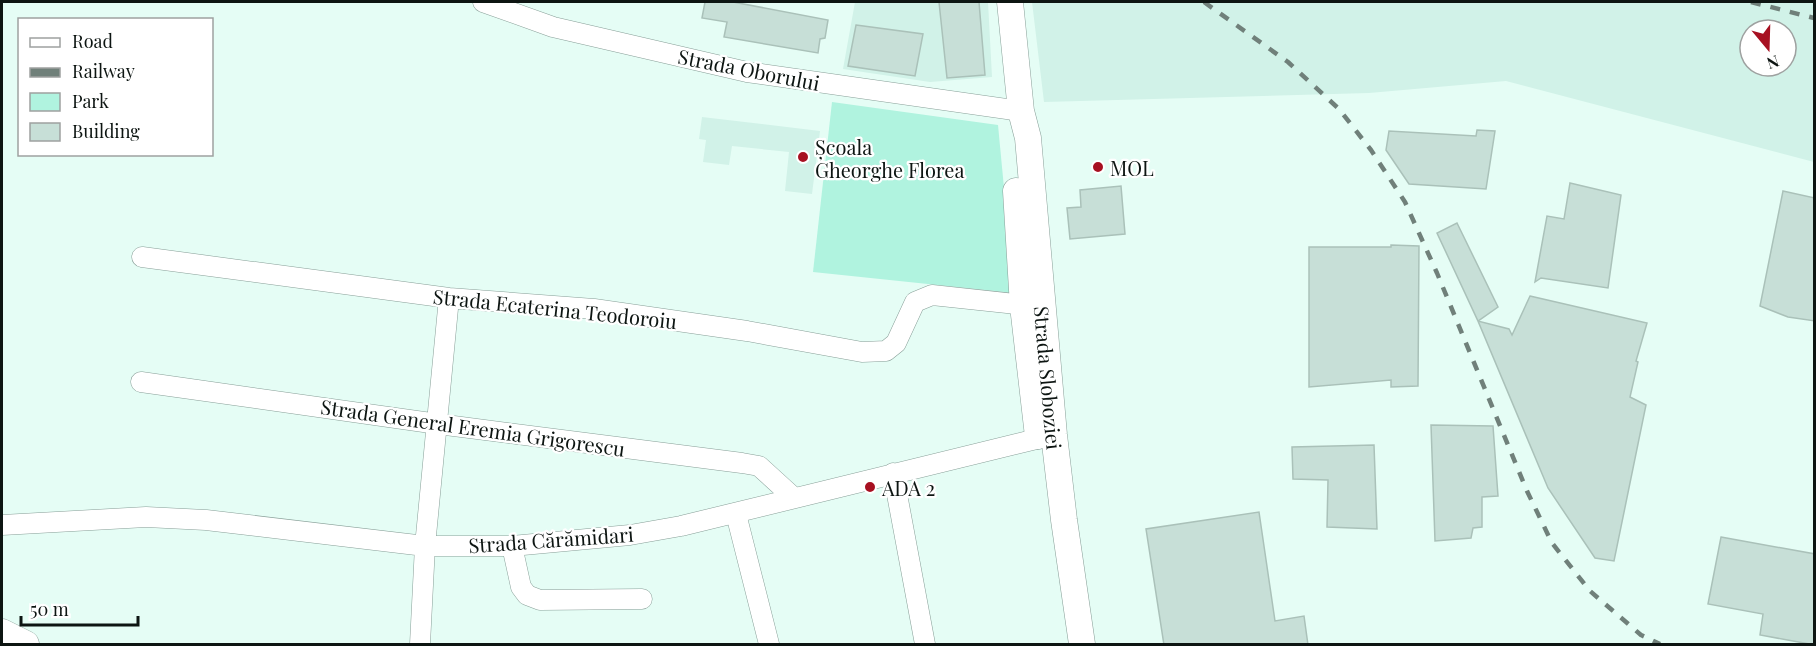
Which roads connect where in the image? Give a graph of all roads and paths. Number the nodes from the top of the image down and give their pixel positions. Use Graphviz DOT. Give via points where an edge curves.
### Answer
graph roads {
  1 [pos="483,2"];
  2 [pos="1010,2"];
  3 [pos="1021,111"];
  4 [pos="142,257"];
  5 [pos="449,298"];
  6 [pos="1033,305"];
  7 [pos="141,382"];
  8 [pos="438,423"];
  9 [pos="1046,436"];
  10 [pos="893,473"];
  11 [pos="793,497"];
  12 [pos="736,514"];
  13 [pos="2,525"];
  14 [pos="425,546"];
  15 [pos="512,546"];
  16 [pos="642,598"];
  17 [pos="2,632"];
  18 [pos="26,645"];
  19 [pos="420,645"];
  20 [pos="769,645"];
  21 [pos="925,645"];
  22 [pos="1065,645"];
  23 [pos="1082,645"];
  1 -- 3 [label="street, Strada Oborului" via="553,27 747,72"];
  2 -- 3 [label="main road, Strada Sloboziei"];
  3 -- 6 [label="main road, Strada Sloboziei" via="1013,140"];
  4 -- 5 [label="street, Strada Ecaterina Teodoroiu"];
  5 -- 6 [label="street, Strada Ecaterina Teodoroiu" via="594,309 862,352 886,351 896,343 915,302 925,296"];
  5 -- 8 [label="street"];
  6 -- 9 [label="main road, Strada Sloboziei"];
  7 -- 8 [label="street, Strada General Eremia Grigorescu"];
  8 -- 11 [label="street, Strada General Eremia Grigorescu" via="759,466"];
  8 -- 14 [label="street"];
  9 -- 10 [label="street, Strada Cărămidari"];
  9 -- 22 [label="main road, Strada Sloboziei" via="1054,581"];
  9 -- 23 [label="main road, Strada Sloboziei"];
  10 -- 11 [label="street, Strada Cărămidari"];
  10 -- 21 [label="street"];
  11 -- 12 [label="street, Strada Cărămidari"];
  12 -- 15 [label="street, Strada Cărămidari" via="630,535"];
  12 -- 20 [label="street"];
  13 -- 14 [label="street, Strada Cărămidari" via="146,517 206,520"];
  14 -- 15 [label="street, Strada Cărămidari"];
  14 -- 19 [label="street"];
  15 -- 16 [label="street" via="521,586 540,600"];
  17 -- 18 [label="main road"];
}
